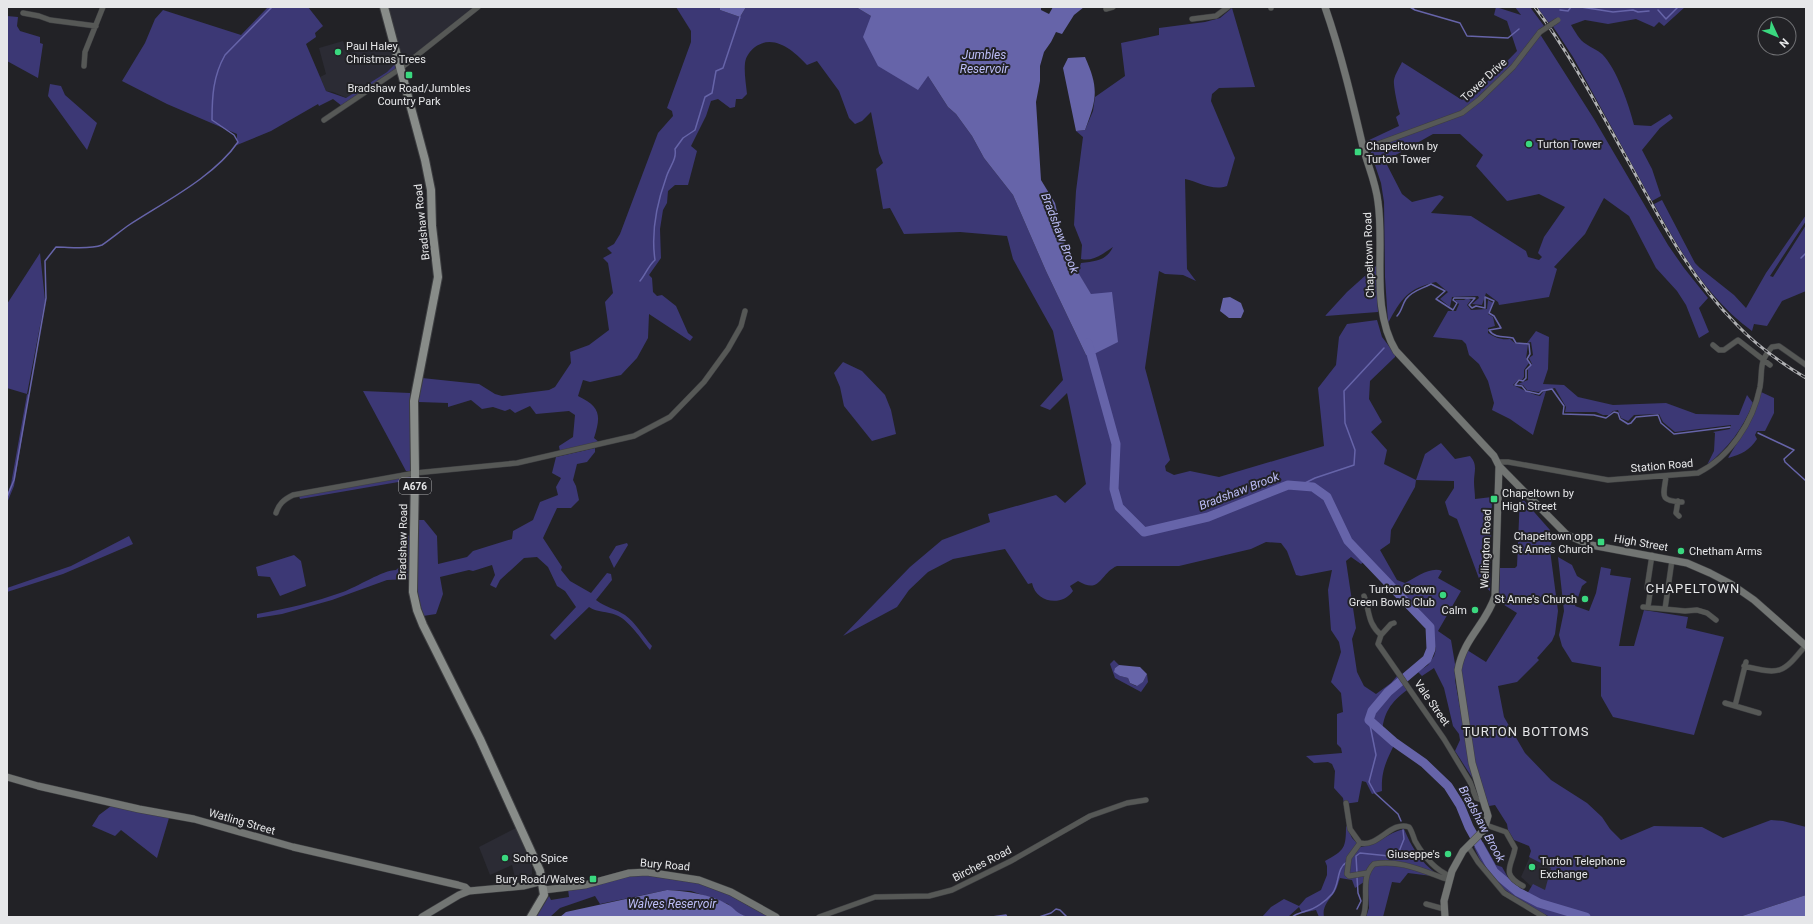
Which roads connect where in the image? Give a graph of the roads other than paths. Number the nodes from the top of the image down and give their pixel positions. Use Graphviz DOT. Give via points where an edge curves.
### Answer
graph roads {
  1 [pos="103,7"];
  2 [pos="384,7"];
  3 [pos="478,7"];
  4 [pos="1113,7"];
  5 [pos="1228,7"];
  6 [pos="1325,7"];
  7 [pos="1106,9"];
  8 [pos="22,13"];
  9 [pos="1192,19"];
  10 [pos="1558,20"];
  11 [pos="96,26"];
  12 [pos="84,66"];
  13 [pos="401,68"];
  14 [pos="324,120"];
  15 [pos="1364,149"];
  16 [pos="745,312"];
  17 [pos="1713,344"];
  18 [pos="1762,360"];
  19 [pos="1770,365"];
  20 [pos="1806,365"];
  21 [pos="1498,464"];
  22 [pos="415,473"];
  23 [pos="1666,477"];
  24 [pos="276,513"];
  25 [pos="1679,516"];
  26 [pos="1652,556"];
  27 [pos="1672,560"];
  28 [pos="1364,596"];
  29 [pos="1665,609"];
  30 [pos="1716,620"];
  31 [pos="1394,624"];
  32 [pos="1381,635"];
  33 [pos="1806,646"];
  34 [pos="1725,703"];
  35 [pos="1734,706"];
  36 [pos="1759,713"];
  37 [pos="7,777"];
  38 [pos="1146,800"];
  39 [pos="1484,801"];
  40 [pos="1346,803"];
  41 [pos="1486,825"];
  42 [pos="1360,843"];
  43 [pos="1471,844"];
  44 [pos="1367,873"];
  45 [pos="1449,878"];
  46 [pos="543,886"];
  47 [pos="1523,886"];
  48 [pos="469,891"];
  49 [pos="1426,904"];
  50 [pos="1444,909"];
  51 [pos="422,917"];
  52 [pos="531,917"];
  53 [pos="776,917"];
  54 [pos="819,917"];
  55 [pos="1363,917"];
  56 [pos="1445,917"];
  57 [pos="1544,917"];
  1 -- 11 [label="street"];
  2 -- 13 [label="main road, Bradshaw Road / A676"];
  3 -- 13 [label="street"];
  4 -- 7 [label="street"];
  5 -- 9 [label="street" via="1216,16"];
  6 -- 15 [label="street, Chapeltown Road" via="1340,53"];
  8 -- 11 [label="street" via="50,20"];
  10 -- 15 [label="street, Tower Drive, bridge" via="1540,32 1513,67 1462,113"];
  11 -- 12 [label="street" via="85,52"];
  13 -- 14 [label="street"];
  13 -- 22 [label="main road, Bradshaw Road / A676" via="431,190 438,277 415,392"];
  15 -- 21 [label="street, Chapeltown Road" via="1378,203 1382,310 1388,336 1401,357"];
  16 -- 22 [label="street" via="741,326 728,349 704,382 670,417 634,436 517,463"];
  17 -- 18 [label="street" via="1719,350 1724,350 1738,340"];
  18 -- 19 [label="street"];
  18 -- 20 [label="street" via="1772,347 1779,346"];
  18 -- 23 [label="street, Station Road" via="1760,388 1752,412 1742,431 1725,453 1707,469 1698,473"];
  21 -- 23 [label="street, Station Road" via="1508,462 1600,480"];
  21 -- 26 [label="street, High Street" via="1567,535 1591,545"];
  21 -- 39 [label="street, Wellington Road" via="1495,596 1466,644 1458,670 1472,762"];
  22 -- 24 [label="street" via="293,495 279,505"];
  22 -- 46 [label="main road, Bradshaw Road / A676" via="413,583 417,610 480,739 536,862"];
  23 -- 25 [label="street" via="1664,497 1668,501 1680,502 1676,513"];
  26 -- 27 [label="street, High Street"];
  26 -- 29 [label="street" via="1647,588 1650,593 1645,607"];
  27 -- 29 [label="street"];
  27 -- 33 [label="street, High Street" via="1706,570 1742,590"];
  28 -- 32 [label="street" via="1369,609 1368,618"];
  29 -- 30 [label="street" via="1711,612"];
  31 -- 32 [label="street"];
  32 -- 39 [label="street, Vale Street" via="1378,644 1432,719 1468,778 1476,798"];
  33 -- 35 [label="street" via="1792,663 1778,672 1768,672 1745,664"];
  34 -- 35 [label="street"];
  35 -- 36 [label="street"];
  37 -- 48 [label="street, Watling Street" via="139,809 194,819 293,848 458,885"];
  38 -- 54 [label="street, Birches Road" via="1127,803 1090,816 1011,861 952,890 929,896 874,897"];
  39 -- 41 [label="street, Wellington Road" via="1488,816"];
  40 -- 42 [label="street" via="1350,829"];
  41 -- 43 [label="street" via="1480,836"];
  41 -- 47 [label="street" via="1506,833 1515,848 1508,867 1509,875"];
  42 -- 44 [label="street" via="1348,861 1348,876"];
  42 -- 45 [label="street" via="1368,844 1396,827 1405,825 1426,857"];
  43 -- 45 [label="street" via="1458,857"];
  43 -- 57 [label="street" via="1478,862 1504,893"];
  44 -- 45 [label="street" via="1374,864 1395,863"];
  44 -- 55 [label="street" via="1366,908"];
  45 -- 50 [label="street"];
  46 -- 48 [label="street, Bury Road"];
  46 -- 52 [label="main road" via="543,898"];
  46 -- 53 [label="street, Bury Road" via="585,885 629,873 647,872 699,880 732,892"];
  48 -- 51 [label="street"];
  49 -- 50 [label="street"];
  50 -- 56 [label="street"];
}
